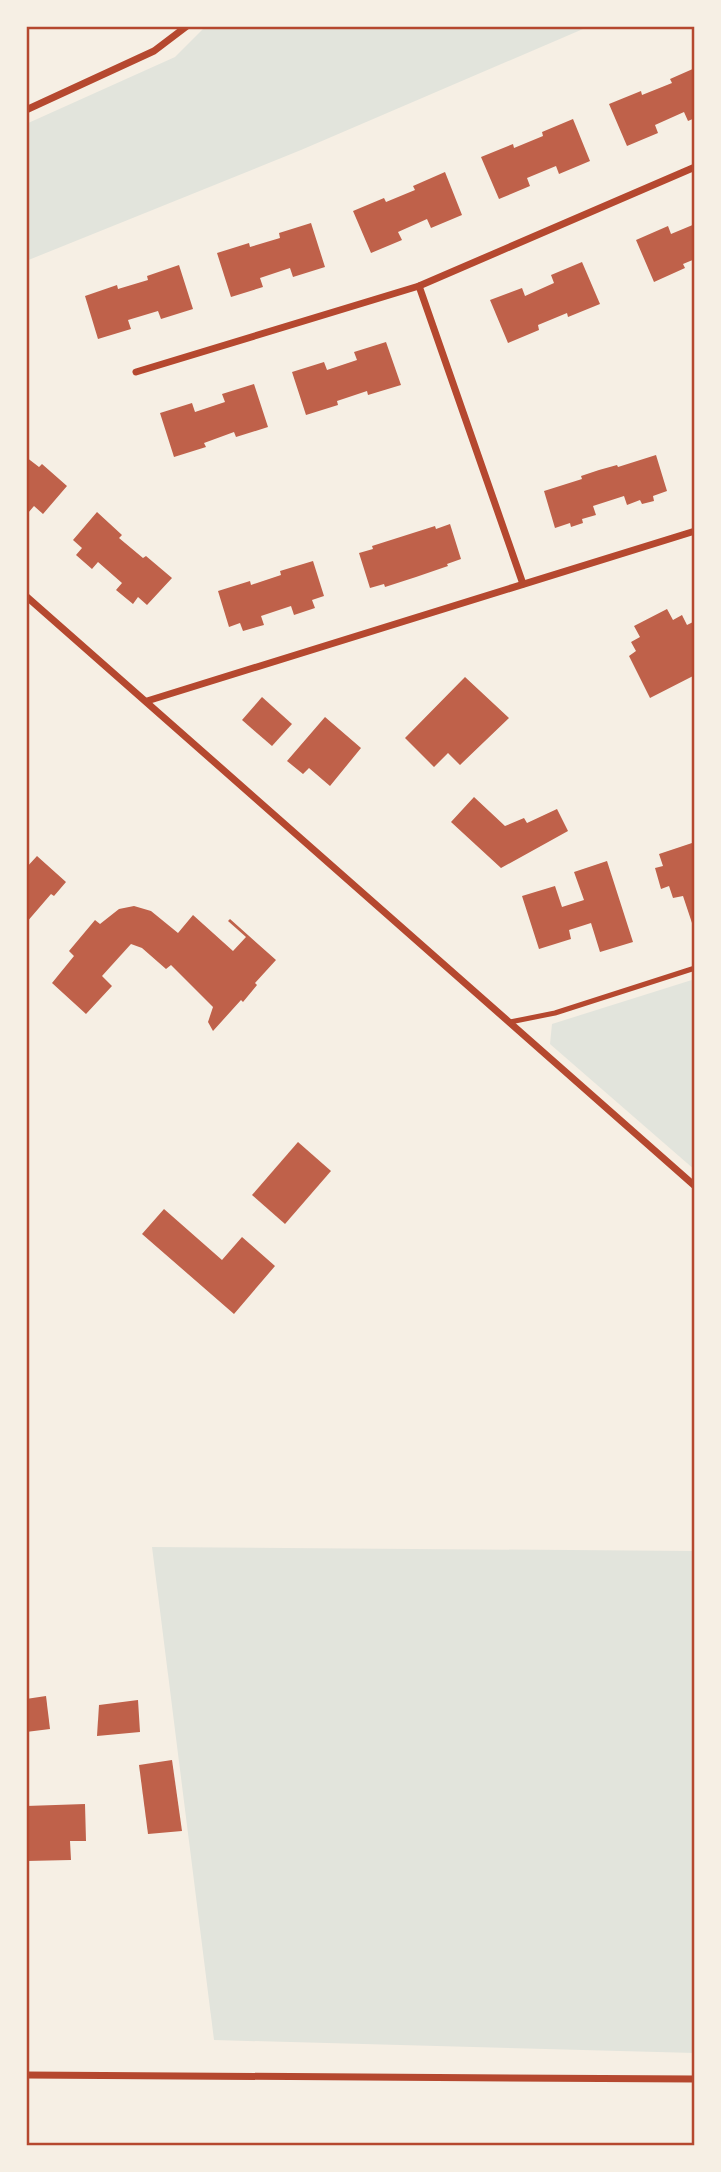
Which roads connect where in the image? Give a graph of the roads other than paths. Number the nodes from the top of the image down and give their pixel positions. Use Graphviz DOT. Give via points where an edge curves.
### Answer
graph roads {
  1 [pos="187,26"];
  2 [pos="26,110"];
  3 [pos="695,167"];
  4 [pos="419,286"];
  5 [pos="136,372"];
  6 [pos="695,531"];
  7 [pos="523,584"];
  8 [pos="26,596"];
  9 [pos="147,701"];
  10 [pos="695,968"];
  11 [pos="510,1022"];
  12 [pos="695,1186"];
  13 [pos="26,2075"];
  14 [pos="695,2079"];
  1 -- 2 [label="street" via="154,51"];
  3 -- 4 [label="street"];
  4 -- 5 [label="street"];
  4 -- 7 [label="street"];
  6 -- 7 [label="street"];
  7 -- 9 [label="street"];
  8 -- 9 [label="street"];
  9 -- 11 [label="street"];
  10 -- 11 [label="lane" via="555,1013"];
  11 -- 12 [label="street"];
  13 -- 14 [label="street"];
}
